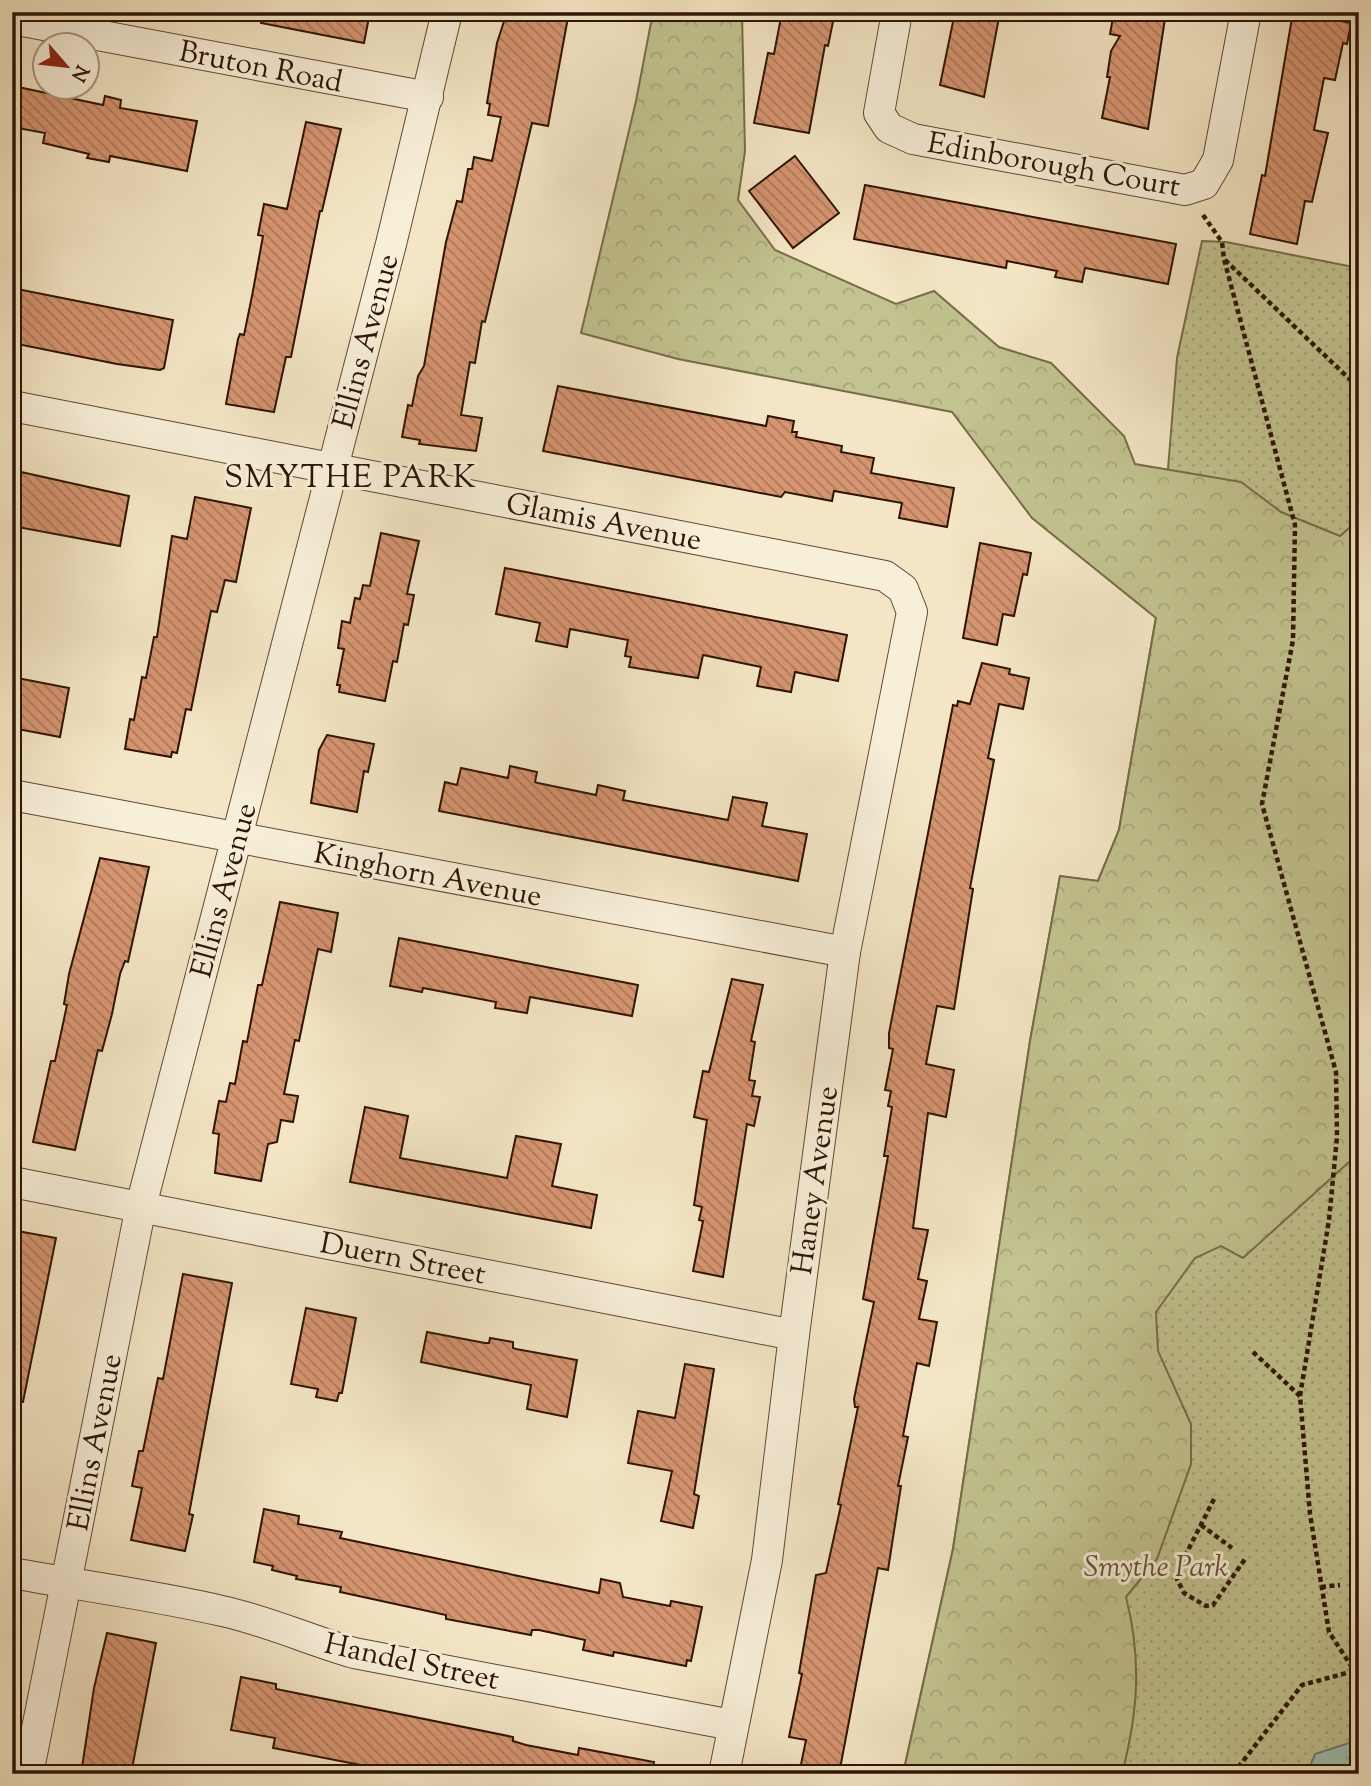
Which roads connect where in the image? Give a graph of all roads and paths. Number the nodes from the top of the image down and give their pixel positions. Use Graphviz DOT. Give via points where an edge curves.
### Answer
graph roads {
  1 [pos="447,12"];
  2 [pos="897,12"];
  3 [pos="1246,12"];
  4 [pos="12,19"];
  5 [pos="59,20"];
  6 [pos="428,97"];
  7 [pos="1202,214"];
  8 [pos="1224,258"];
  9 [pos="1359,388"];
  10 [pos="12,406"];
  11 [pos="331,467"];
  12 [pos="903,589"];
  13 [pos="12,795"];
  14 [pos="237,838"];
  15 [pos="845,952"];
  16 [pos="12,1182"];
  17 [pos="141,1206"];
  18 [pos="793,1335"];
  19 [pos="1253,1352"];
  20 [pos="1300,1396"];
  21 [pos="1214,1499"];
  22 [pos="1201,1525"];
  23 [pos="1232,1548"];
  24 [pos="1245,1559"];
  25 [pos="12,1573"];
  26 [pos="65,1583"];
  27 [pos="1340,1585"];
  28 [pos="1321,1587"];
  29 [pos="1354,1671"];
  30 [pos="1359,1678"];
  31 [pos="732,1725"];
  32 [pos="28,1774"];
  33 [pos="724,1774"];
  34 [pos="1233,1774"];
  1 -- 6 [label="street, Ellins Avenue"];
  2 -- 3 [label="street, Edinborough Court" via="879,113 889,128 913,139 1185,190 1204,184 1218,160"];
  4 -- 5 [label="street, Bruton Road"];
  5 -- 6 [label="street, Bruton Road"];
  6 -- 11 [label="street, Ellins Avenue"];
  7 -- 8 [label="path" via="1222,242"];
  8 -- 9 [label="path"];
  8 -- 20 [label="path" via="1295,525 1293,640 1262,804 1336,1072 1337,1137 1329,1220"];
  10 -- 11 [label="street, Glamis Avenue"];
  11 -- 12 [label="street, Glamis Avenue" via="885,576"];
  11 -- 14 [label="street, Ellins Avenue"];
  12 -- 15 [label="street, Haney Avenue" via="912,612"];
  13 -- 14 [label="street, Kinghorn Avenue"];
  14 -- 15 [label="street, Kinghorn Avenue"];
  14 -- 17 [label="street, Ellins Avenue"];
  15 -- 18 [label="street, Haney Avenue"];
  16 -- 17 [label="street, Duern Street"];
  17 -- 18 [label="street, Duern Street"];
  17 -- 26 [label="street, Ellins Avenue"];
  18 -- 31 [label="street, Haney Avenue" via="768,1560"];
  19 -- 20 [label="path"];
  20 -- 28 [label="path"];
  21 -- 22 [label="path"];
  22 -- 23 [label="path"];
  22 -- 24 [label="path" via="1177,1579 1184,1593 1206,1606 1213,1605"];
  25 -- 26 [label="street, Handel Street"];
  26 -- 31 [label="street, Handel Street" via="221,1611 281,1626 354,1653"];
  26 -- 32 [label="street, Ellins Avenue"];
  27 -- 28 [label="path"];
  28 -- 29 [label="path" via="1329,1632"];
  29 -- 30 [label="path"];
  29 -- 34 [label="path" via="1302,1685"];
  31 -- 33 [label="street, Haney Avenue"];
}
